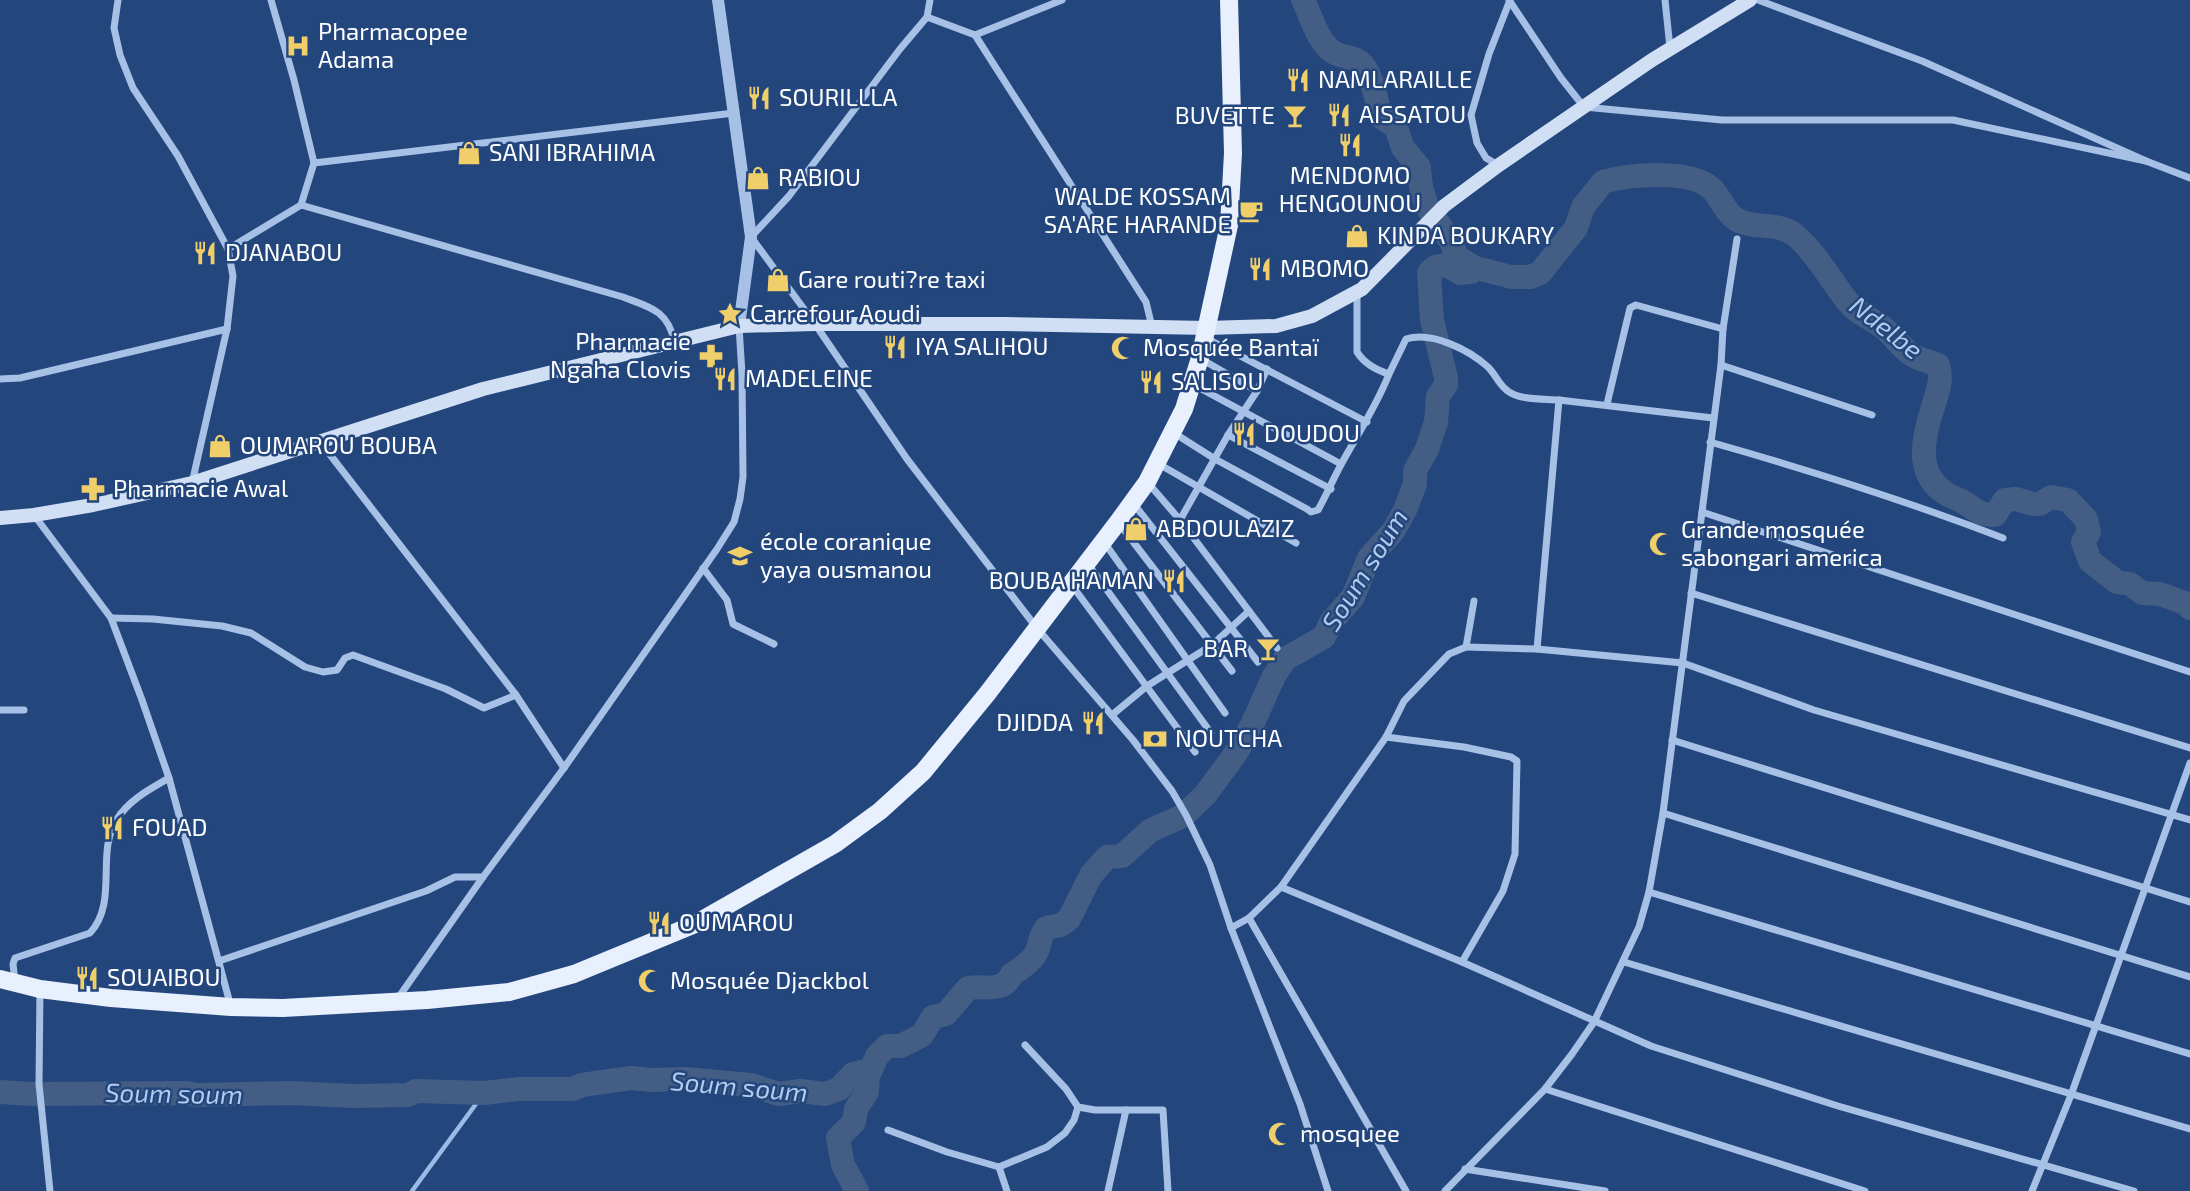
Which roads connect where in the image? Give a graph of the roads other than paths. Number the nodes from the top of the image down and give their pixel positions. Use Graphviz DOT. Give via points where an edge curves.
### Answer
graph roads {
  1 [pos="118,0"];
  2 [pos="271,0"];
  3 [pos="718,0"];
  4 [pos="930,0"];
  5 [pos="1062,0"];
  6 [pos="1229,0"];
  7 [pos="1509,0"];
  8 [pos="1665,0"];
  9 [pos="1750,0"];
  10 [pos="1758,0"];
  11 [pos="927,17"];
  12 [pos="975,35"];
  13 [pos="1670,49"];
  14 [pos="1584,107"];
  15 [pos="734,113"];
  16 [pos="2146,161"];
  17 [pos="314,163"];
  18 [pos="1499,165"];
  19 [pos="2190,178"];
  20 [pos="301,205"];
  21 [pos="751,237"];
  22 [pos="1737,239"];
  23 [pos="228,249"];
  24 [pos="1357,292"];
  25 [pos="814,324"];
  26 [pos="739,326"];
  27 [pos="1152,327"];
  28 [pos="227,329"];
  29 [pos="1723,329"];
  30 [pos="1206,333"];
  31 [pos="674,341"];
  32 [pos="1200,358"];
  33 [pos="1721,365"];
  34 [pos="1267,369"];
  35 [pos="1389,374"];
  36 [pos="0,379"];
  37 [pos="1192,385"];
  38 [pos="1257,391"];
  39 [pos="1559,400"];
  40 [pos="1607,404"];
  41 [pos="1244,413"];
  42 [pos="1872,415"];
  43 [pos="1713,418"];
  44 [pos="1367,422"];
  45 [pos="1173,433"];
  46 [pos="1228,435"];
  47 [pos="1710,442"];
  48 [pos="321,443"];
  49 [pos="1215,459"];
  50 [pos="1157,463"];
  51 [pos="1341,464"];
  52 [pos="1147,482"];
  53 [pos="192,483"];
  54 [pos="1198,488"];
  55 [pos="1331,489"];
  56 [pos="1132,502"];
  57 [pos="1702,512"];
  58 [pos="34,515"];
  59 [pos="0,518"];
  60 [pos="1180,520"];
  61 [pos="1118,522"];
  62 [pos="2003,538"];
  63 [pos="1103,541"];
  64 [pos="1296,543"];
  65 [pos="1087,561"];
  66 [pos="704,568"];
  67 [pos="1071,583"];
  68 [pos="1691,593"];
  69 [pos="1474,601"];
  70 [pos="1249,611"];
  71 [pos="111,618"];
  72 [pos="1036,627"];
  73 [pos="1230,627"];
  74 [pos="774,644"];
  75 [pos="1212,645"];
  76 [pos="1466,647"];
  77 [pos="1278,649"];
  78 [pos="1537,649"];
  79 [pos="1187,659"];
  80 [pos="1258,662"];
  81 [pos="1683,663"];
  82 [pos="1232,671"];
  83 [pos="1167,672"];
  84 [pos="2190,672"];
  85 [pos="1147,686"];
  86 [pos="516,695"];
  87 [pos="0,710"];
  88 [pos="24,710"];
  89 [pos="1225,713"];
  90 [pos="1112,715"];
  91 [pos="1211,733"];
  92 [pos="1385,737"];
  93 [pos="1672,740"];
  94 [pos="2190,748"];
  95 [pos="1195,752"];
  96 [pos="2190,764"];
  97 [pos="564,768"];
  98 [pos="169,778"];
  99 [pos="1663,813"];
  100 [pos="2171,814"];
  101 [pos="2190,820"];
  102 [pos="482,877"];
  103 [pos="1281,887"];
  104 [pos="2144,888"];
  105 [pos="1649,892"];
  106 [pos="2190,902"];
  107 [pos="1249,918"];
  108 [pos="1231,928"];
  109 [pos="2120,955"];
  110 [pos="219,961"];
  111 [pos="1462,962"];
  112 [pos="1624,962"];
  113 [pos="2190,977"];
  114 [pos="7,981"];
  115 [pos="40,989"];
  116 [pos="395,1001"];
  117 [pos="231,1007"];
  118 [pos="1594,1022"];
  119 [pos="2095,1025"];
  120 [pos="1025,1045"];
  121 [pos="2190,1054"];
  122 [pos="1545,1088"];
  123 [pos="2071,1095"];
  124 [pos="1077,1107"];
  125 [pos="1126,1110"];
  126 [pos="2190,1129"];
  127 [pos="888,1130"];
  128 [pos="2042,1164"];
  129 [pos="999,1167"];
  130 [pos="1465,1169"];
  131 [pos="50,1191"];
  132 [pos="1007,1191"];
  133 [pos="1108,1191"];
  134 [pos="1168,1191"];
  135 [pos="1328,1191"];
  136 [pos="1406,1191"];
  137 [pos="1445,1191"];
  138 [pos="1605,1191"];
  139 [pos="1864,1191"];
  140 [pos="2032,1191"];
  141 [pos="2134,1191"];
  1 -- 23 [label="street" via="114,28 133,88 178,156"];
  2 -- 17 [label="street"];
  3 -- 15 [label="street"];
  4 -- 11 [label="street"];
  5 -- 12 [label="street"];
  6 -- 30 [label="main road" via="1233,153 1229,225"];
  7 -- 14 [label="street"];
  7 -- 18 [label="street" via="1471,115 1486,158"];
  8 -- 13 [label="street"];
  9 -- 13 [label="main road"];
  10 -- 16 [label="street" via="1922,61"];
  11 -- 12 [label="street"];
  11 -- 21 [label="street" via="789,196"];
  12 -- 27 [label="street" via="1146,302"];
  13 -- 14 [label="main road"];
  14 -- 16 [label="street" via="1722,120 1953,120"];
  14 -- 18 [label="main road"];
  15 -- 17 [label="street"];
  15 -- 21 [label="street"];
  16 -- 19 [label="street"];
  17 -- 20 [label="street"];
  18 -- 24 [label="main road" via="1444,206"];
  20 -- 23 [label="street"];
  20 -- 31 [label="street" via="623,297 665,318"];
  21 -- 25 [label="street"];
  21 -- 26 [label="street"];
  22 -- 29 [label="street"];
  23 -- 28 [label="street" via="233,276"];
  24 -- 30 [label="main road" via="1312,316 1276,326"];
  24 -- 35 [label="street" via="1357,352 1361,359"];
  25 -- 26 [label="main road"];
  25 -- 27 [label="main road"];
  25 -- 72 [label="street" via="907,459"];
  26 -- 31 [label="main road"];
  26 -- 66 [label="street" via="743,374 740,499 734,522"];
  27 -- 30 [label="main road"];
  28 -- 36 [label="street"];
  28 -- 53 [label="street"];
  29 -- 33 [label="street"];
  29 -- 40 [label="street" via="1636,305 1630,308"];
  30 -- 32 [label="main road"];
  30 -- 34 [label="street"];
  31 -- 48 [label="main road" via="483,389"];
  32 -- 37 [label="main road"];
  32 -- 38 [label="street"];
  33 -- 42 [label="street"];
  33 -- 43 [label="street"];
  34 -- 38 [label="street"];
  34 -- 44 [label="street"];
  35 -- 39 [label="street" via="1406,339 1423,337 1478,359 1514,395"];
  35 -- 44 [label="street"];
  37 -- 41 [label="street"];
  37 -- 45 [label="main road"];
  38 -- 41 [label="street"];
  39 -- 40 [label="street"];
  39 -- 78 [label="street"];
  40 -- 43 [label="street"];
  41 -- 46 [label="street"];
  41 -- 51 [label="street"];
  43 -- 47 [label="street"];
  44 -- 51 [label="street"];
  45 -- 49 [label="street"];
  45 -- 50 [label="main road"];
  46 -- 49 [label="street"];
  46 -- 55 [label="street"];
  47 -- 57 [label="street"];
  47 -- 62 [label="street"];
  48 -- 53 [label="main road"];
  48 -- 86 [label="street"];
  49 -- 54 [label="street"];
  49 -- 55 [label="street" via="1311,512 1318,510"];
  50 -- 52 [label="main road"];
  50 -- 54 [label="street"];
  51 -- 55 [label="street"];
  52 -- 56 [label="main road"];
  52 -- 60 [label="street"];
  53 -- 58 [label="main road"];
  54 -- 60 [label="street"];
  54 -- 64 [label="street"];
  56 -- 61 [label="main road"];
  56 -- 73 [label="street"];
  57 -- 68 [label="street"];
  57 -- 84 [label="street"];
  58 -- 59 [label="main road"];
  58 -- 71 [label="street"];
  60 -- 70 [label="street"];
  61 -- 63 [label="main road"];
  61 -- 75 [label="street"];
  63 -- 65 [label="main road"];
  63 -- 79 [label="street"];
  65 -- 67 [label="main road"];
  65 -- 83 [label="street"];
  66 -- 74 [label="street" via="727,600 733,624"];
  66 -- 97 [label="street"];
  67 -- 72 [label="main road"];
  67 -- 85 [label="street"];
  68 -- 81 [label="street"];
  68 -- 94 [label="street"];
  69 -- 76 [label="street"];
  70 -- 73 [label="street"];
  70 -- 77 [label="street"];
  71 -- 86 [label="street" via="153,618 251,632 306,667 323,672 337,670 353,655 484,708"];
  71 -- 98 [label="street"];
  72 -- 90 [label="street"];
  72 -- 116 [label="main road" via="923,772 835,844 693,925 573,974 509,992"];
  73 -- 75 [label="street"];
  73 -- 80 [label="street"];
  75 -- 79 [label="street"];
  75 -- 82 [label="street"];
  76 -- 78 [label="street"];
  76 -- 92 [label="street" via="1449,654 1404,701"];
  78 -- 81 [label="street"];
  79 -- 83 [label="street"];
  79 -- 89 [label="street"];
  81 -- 93 [label="street"];
  81 -- 100 [label="street" via="1814,710"];
  83 -- 85 [label="street"];
  83 -- 91 [label="street"];
  85 -- 90 [label="street"];
  85 -- 95 [label="street"];
  86 -- 97 [label="street"];
  87 -- 88 [label="street"];
  90 -- 108 [label="street" via="1186,815 1210,865"];
  92 -- 103 [label="street"];
  92 -- 111 [label="street" via="1464,747 1517,761 1515,854 1503,891"];
  93 -- 99 [label="street"];
  93 -- 104 [label="street"];
  96 -- 100 [label="street"];
  97 -- 102 [label="street"];
  98 -- 110 [label="street"];
  98 -- 114 [label="street" via="139,796 118,818 107,841 107,884 96,927 15,958"];
  99 -- 105 [label="street"];
  99 -- 109 [label="street"];
  100 -- 101 [label="street"];
  100 -- 104 [label="street"];
  102 -- 110 [label="street" via="455,877"];
  102 -- 116 [label="street"];
  103 -- 107 [label="street"];
  103 -- 111 [label="street"];
  104 -- 106 [label="street"];
  104 -- 109 [label="street"];
  105 -- 112 [label="street"];
  105 -- 119 [label="street"];
  107 -- 108 [label="street"];
  107 -- 136 [label="street"];
  108 -- 135 [label="street" via="1300,1104"];
  109 -- 113 [label="street"];
  109 -- 119 [label="street"];
  110 -- 117 [label="street"];
  111 -- 118 [label="street"];
  112 -- 118 [label="street"];
  112 -- 123 [label="street"];
  114 -- 115 [label="main road"];
  115 -- 117 [label="main road"];
  115 -- 131 [label="street" via="39,1084"];
  116 -- 117 [label="main road"];
  118 -- 122 [label="street"];
  118 -- 128 [label="street" via="1651,1046 1838,1106"];
  119 -- 121 [label="street"];
  119 -- 123 [label="street"];
  120 -- 124 [label="street"];
  122 -- 130 [label="street"];
  122 -- 139 [label="street"];
  123 -- 126 [label="street"];
  123 -- 128 [label="street"];
  124 -- 125 [label="street"];
  124 -- 129 [label="street" via="1065,1133 1047,1147"];
  125 -- 133 [label="street"];
  125 -- 134 [label="street" via="1163,1110"];
  127 -- 129 [label="street"];
  128 -- 140 [label="street"];
  128 -- 141 [label="street"];
  129 -- 132 [label="street"];
  130 -- 137 [label="street"];
  130 -- 138 [label="street"];
}
